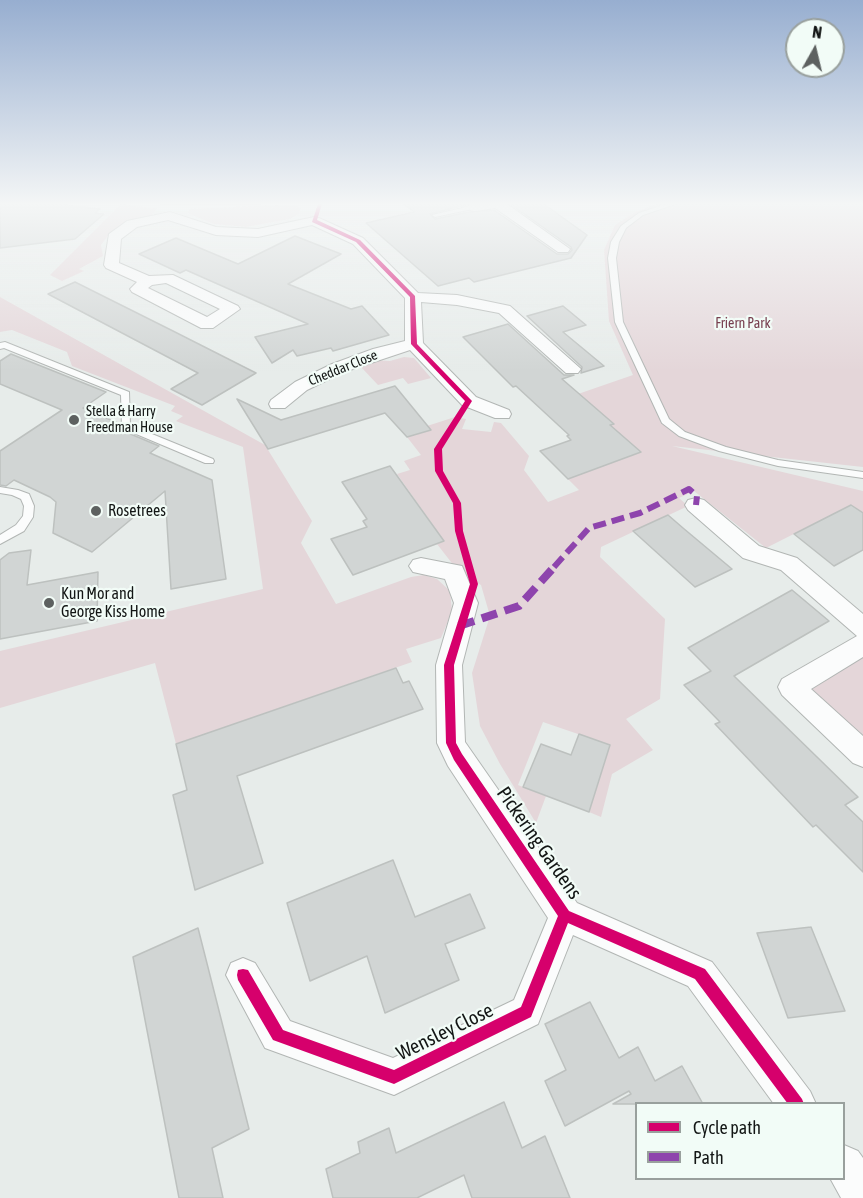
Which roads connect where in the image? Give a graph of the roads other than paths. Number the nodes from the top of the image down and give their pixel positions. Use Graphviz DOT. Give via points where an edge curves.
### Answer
graph roads {
  1 [pos="112,260"];
  2 [pos="377,260"];
  3 [pos="612,260"];
  4 [pos="147,281"];
  5 [pos="413,297"];
  6 [pos="414,344"];
  7 [pos="0,346"];
  8 [pos="572,369"];
  9 [pos="278,404"];
  10 [pos="502,414"];
  11 [pos="209,461"];
  12 [pos="863,475"];
  13 [pos="0,490"];
  14 [pos="696,505"];
  15 [pos="0,540"];
  16 [pos="421,566"];
  17 [pos="863,628"];
  18 [pos="863,644"];
  19 [pos="863,754"];
  20 [pos="565,915"];
  21 [pos="243,975"];
  22 [pos="796,1102"];
  23 [pos="845,1167"];
  24 [pos="861,1198"];
  1 -- 4 [label="street" via="111,265"];
  2 -- 5 [label="street"];
  3 -- 12 [label="lane" via="619,322 665,421 682,434 723,449 778,463"];
  4 -- 4 [label="street" via="138,289 207,324 232,309 168,278"];
  5 -- 6 [label="street"];
  5 -- 8 [label="street" via="504,309"];
  6 -- 9 [label="street, Cheddar Close" via="338,368 301,386"];
  6 -- 10 [label="street" via="469,401"];
  7 -- 11 [label="lane" via="126,394 125,426"];
  13 -- 15 [label="lane" via="25,497 29,506 20,528"];
  14 -- 17 [label="street" via="751,552 789,564"];
  16 -- 20 [label="street, Pickering Gardens" via="454,572 466,603 449,665 451,743"];
  18 -- 19 [label="street" via="791,687"];
  20 -- 21 [label="street, Wensley Close" via="526,1012 394,1077 278,1035"];
  20 -- 22 [label="street, Pickering Gardens" via="700,974"];
  23 -- 24 [label="street" via="856,1181"];
}
